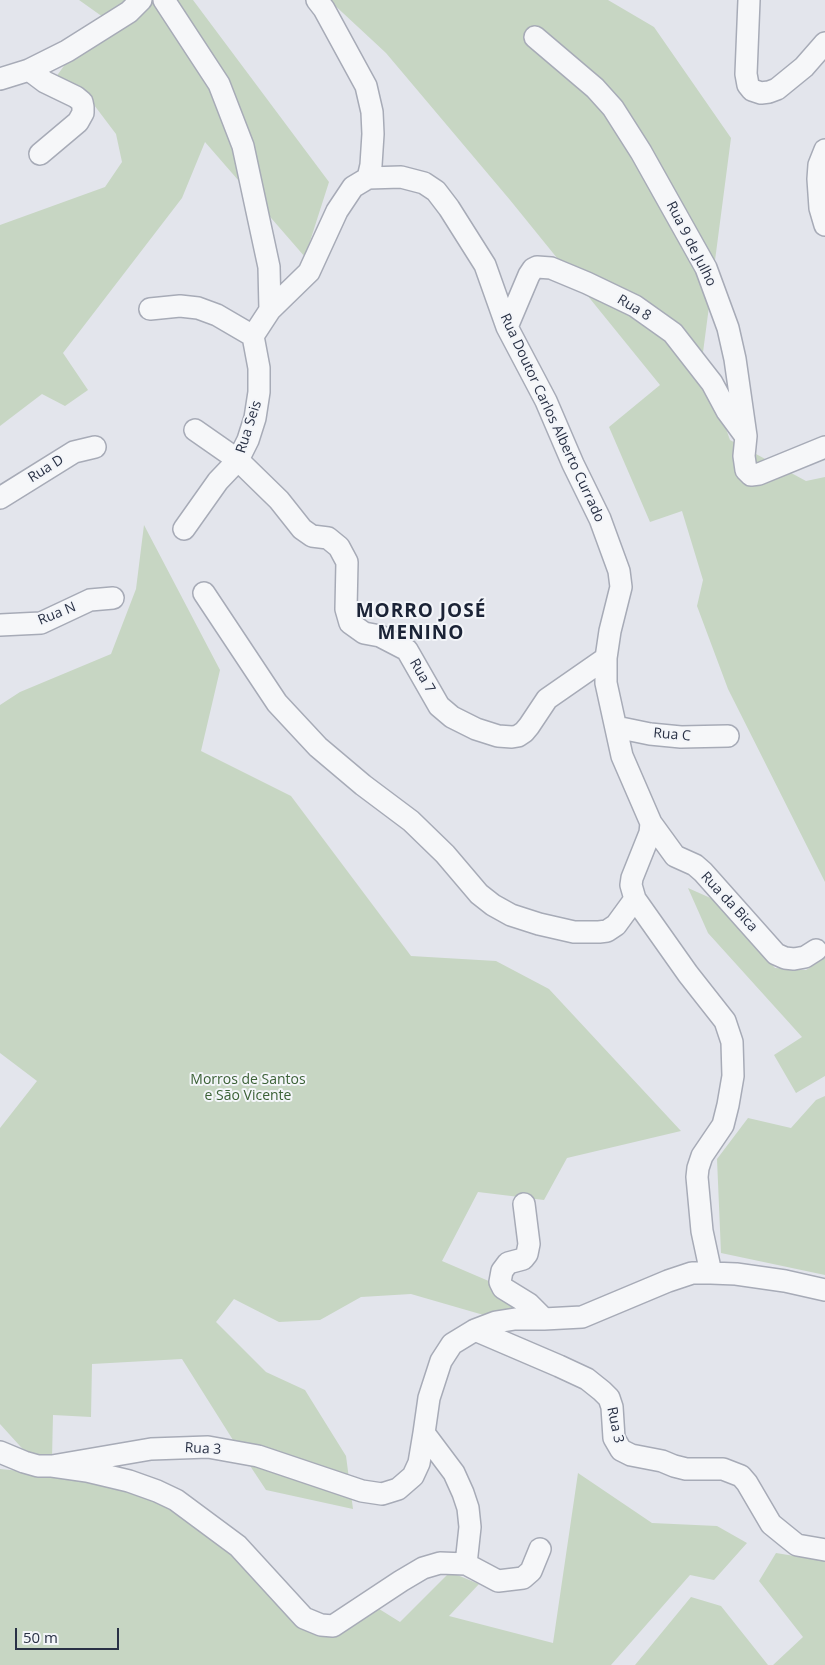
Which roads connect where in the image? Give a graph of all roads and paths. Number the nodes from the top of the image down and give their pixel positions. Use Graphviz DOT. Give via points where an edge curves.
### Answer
graph roads {
  1 [pos="141,0"];
  2 [pos="164,0"];
  3 [pos="317,0"];
  4 [pos="749,0"];
  5 [pos="535,37"];
  6 [pos="825,43"];
  7 [pos="29,70"];
  8 [pos="0,79"];
  9 [pos="825,150"];
  10 [pos="40,154"];
  11 [pos="368,178"];
  12 [pos="825,225"];
  13 [pos="150,309"];
  14 [pos="270,310"];
  15 [pos="507,326"];
  16 [pos="254,336"];
  17 [pos="195,430"];
  18 [pos="746,436"];
  19 [pos="95,447"];
  20 [pos="825,447"];
  21 [pos="238,460"];
  22 [pos="0,498"];
  23 [pos="184,529"];
  24 [pos="204,593"];
  25 [pos="113,598"];
  26 [pos="0,625"];
  27 [pos="606,658"];
  28 [pos="616,727"];
  29 [pos="728,736"];
  30 [pos="651,823"];
  31 [pos="635,899"];
  32 [pos="816,950"];
  33 [pos="524,1204"];
  34 [pos="712,1273"];
  35 [pos="825,1290"];
  36 [pos="544,1318"];
  37 [pos="475,1330"];
  38 [pos="424,1433"];
  39 [pos="0,1452"];
  40 [pos="52,1466"];
  41 [pos="540,1549"];
  42 [pos="825,1550"];
  43 [pos="466,1564"];
  1 -- 7 [label="street" via="129,12 67,51"];
  2 -- 14 [label="street" via="219,84 243,146 269,267"];
  3 -- 11 [label="street" via="366,86 373,134"];
  4 -- 6 [label="street" via="746,74 752,90 769,92 784,84"];
  5 -- 18 [label="street, Rua 9 de Julho" via="595,88 613,108 706,268 728,328"];
  7 -- 8 [label="street"];
  7 -- 10 [label="street" via="44,82 76,97 83,108 78,122"];
  9 -- 12 [label="street" via="819,164 818,179"];
  11 -- 14 [label="street" via="353,187 337,211 309,272"];
  11 -- 15 [label="street, Rua Doutor Carlos Alberto Currado" via="400,177 424,183 436,192 450,208 485,265"];
  13 -- 16 [label="street" via="198,308"];
  14 -- 16 [label="street"];
  15 -- 18 [label="street, Rua 8" via="529,275 538,266 587,282 635,306 673,333 712,383"];
  15 -- 27 [label="street, Rua Doutor Carlos Alberto Currado" via="600,519 619,571 620,587"];
  16 -- 21 [label="street, Rua Seis" via="260,392 248,440"];
  17 -- 21 [label="street, Rua 7"];
  18 -- 20 [label="street, Rua 9 de Julho" via="745,465 751,475"];
  19 -- 22 [label="street, Rua D" via="74,452"];
  21 -- 23 [label="street, Rua Seis" via="218,481"];
  21 -- 27 [label="street, Rua 7" via="302,529 312,536 328,538 339,546 347,562 346,609 350,623 407,650 439,706 452,717 498,736 518,736 529,726 547,698"];
  24 -- 31 [label="street" via="277,703 318,747 411,821 492,905 539,924 574,932 599,932 616,925"];
  25 -- 26 [label="street, Rua N" via="90,600 41,623"];
  27 -- 28 [label="street, Rua Doutor Carlos Alberto Currado" via="606,683"];
  28 -- 29 [label="street, Rua C" via="681,737"];
  28 -- 30 [label="street, Rua Doutor Carlos Alberto Currado" via="622,756"];
  30 -- 31 [label="street" via="632,878"];
  30 -- 32 [label="street, Rua da Bica" via="675,856 703,872 776,954 794,959"];
  31 -- 34 [label="street" via="725,1021 732,1042 733,1076 728,1106 723,1124 702,1156 697,1177 702,1231"];
  33 -- 36 [label="street" via="529,1244 527,1254 523,1259 508,1263 502,1270 500,1282 503,1288"];
  34 -- 35 [label="street" via="765,1278"];
  34 -- 36 [label="street" via="692,1273 668,1281 582,1317"];
  36 -- 37 [label="street" via="496,1322"];
  37 -- 38 [label="street, Rua 3" via="452,1344 442,1361 429,1398"];
  37 -- 42 [label="street, Rua 3" via="587,1379 602,1391 612,1407 614,1438 621,1450 686,1469 724,1469 740,1476 772,1524 798,1545"];
  38 -- 40 [label="street, Rua 3" via="413,1476 398,1489 382,1494 362,1491 258,1456 208,1447 151,1449"];
  38 -- 43 [label="street" via="454,1473 468,1508 470,1527"];
  39 -- 40 [label="street, Rua 3" via="38,1466"];
  40 -- 43 [label="street" via="129,1481 176,1500 238,1546 304,1618 321,1625 333,1626 424,1568 440,1563"];
  41 -- 43 [label="street" via="531,1571 522,1578 498,1581"];
}
